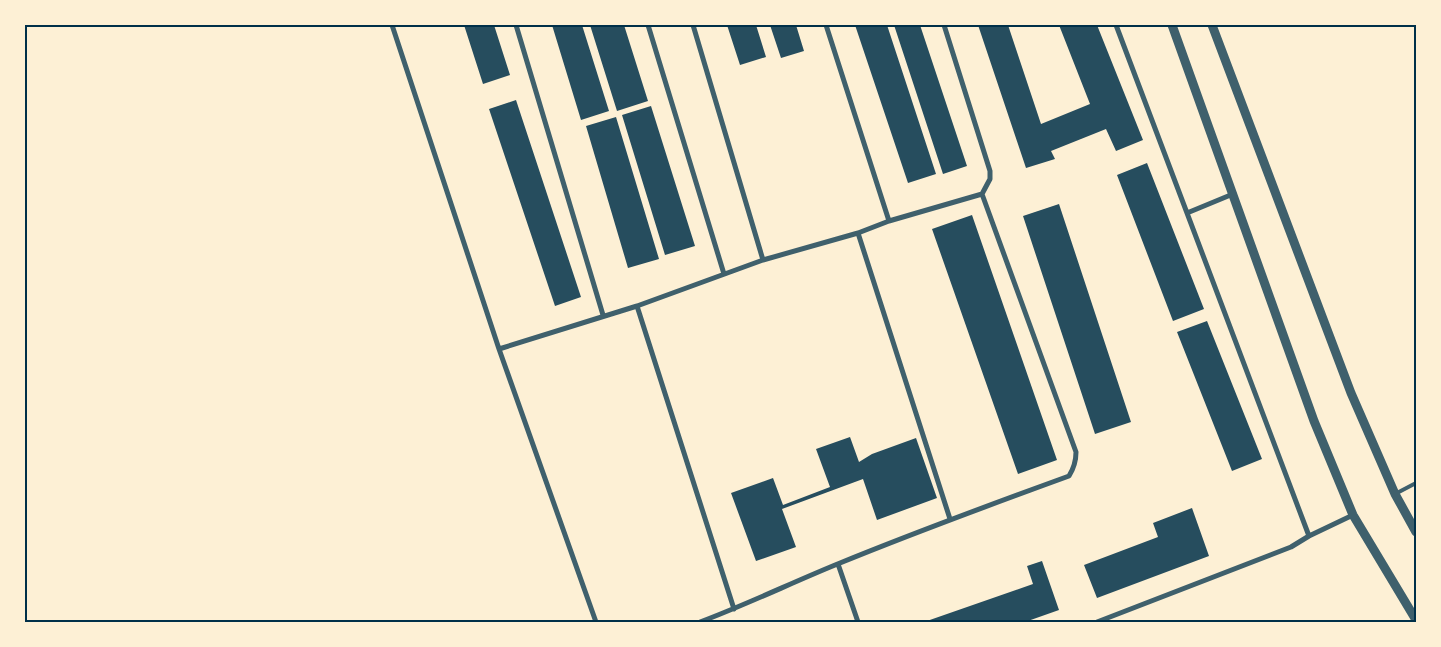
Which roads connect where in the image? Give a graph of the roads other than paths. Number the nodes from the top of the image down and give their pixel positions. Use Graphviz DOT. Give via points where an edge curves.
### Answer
graph roads {
  1 [pos="392,25"];
  2 [pos="516,25"];
  3 [pos="648,25"];
  4 [pos="693,25"];
  5 [pos="826,25"];
  6 [pos="944,25"];
  7 [pos="1116,25"];
  8 [pos="1172,25"];
  9 [pos="1212,25"];
  10 [pos="982,194"];
  11 [pos="1234,194"];
  12 [pos="1186,212"];
  13 [pos="889,221"];
  14 [pos="858,233"];
  15 [pos="763,260"];
  16 [pos="724,274"];
  17 [pos="636,306"];
  18 [pos="603,315"];
  19 [pos="499,349"];
  20 [pos="1416,483"];
  21 [pos="1395,494"];
  22 [pos="1354,515"];
  23 [pos="950,519"];
  24 [pos="1416,532"];
  25 [pos="1309,536"];
  26 [pos="838,564"];
  27 [pos="734,609"];
  28 [pos="1416,620"];
  29 [pos="596,622"];
  30 [pos="700,622"];
  31 [pos="858,622"];
  32 [pos="1097,622"];
  1 -- 19 [label="street"];
  2 -- 18 [label="street"];
  3 -- 16 [label="street"];
  4 -- 15 [label="street"];
  5 -- 13 [label="street"];
  6 -- 10 [label="street" via="990,171 990,179"];
  7 -- 12 [label="street"];
  8 -- 11 [label="street"];
  9 -- 21 [label="street" via="1351,393"];
  10 -- 13 [label="street"];
  10 -- 23 [label="street" via="1076,452 1075,463 1069,476"];
  11 -- 12 [label="street"];
  11 -- 22 [label="street" via="1314,421"];
  12 -- 25 [label="street"];
  13 -- 14 [label="street"];
  14 -- 15 [label="street"];
  14 -- 23 [label="street"];
  15 -- 16 [label="street"];
  16 -- 17 [label="street"];
  17 -- 18 [label="street"];
  17 -- 27 [label="street"];
  18 -- 19 [label="street"];
  19 -- 29 [label="street"];
  20 -- 21 [label="lane"];
  21 -- 24 [label="street"];
  22 -- 25 [label="street"];
  22 -- 28 [label="street"];
  23 -- 26 [label="street"];
  25 -- 32 [label="street" via="1291,547"];
  26 -- 27 [label="street"];
  26 -- 31 [label="street"];
  27 -- 30 [label="street"];
}
